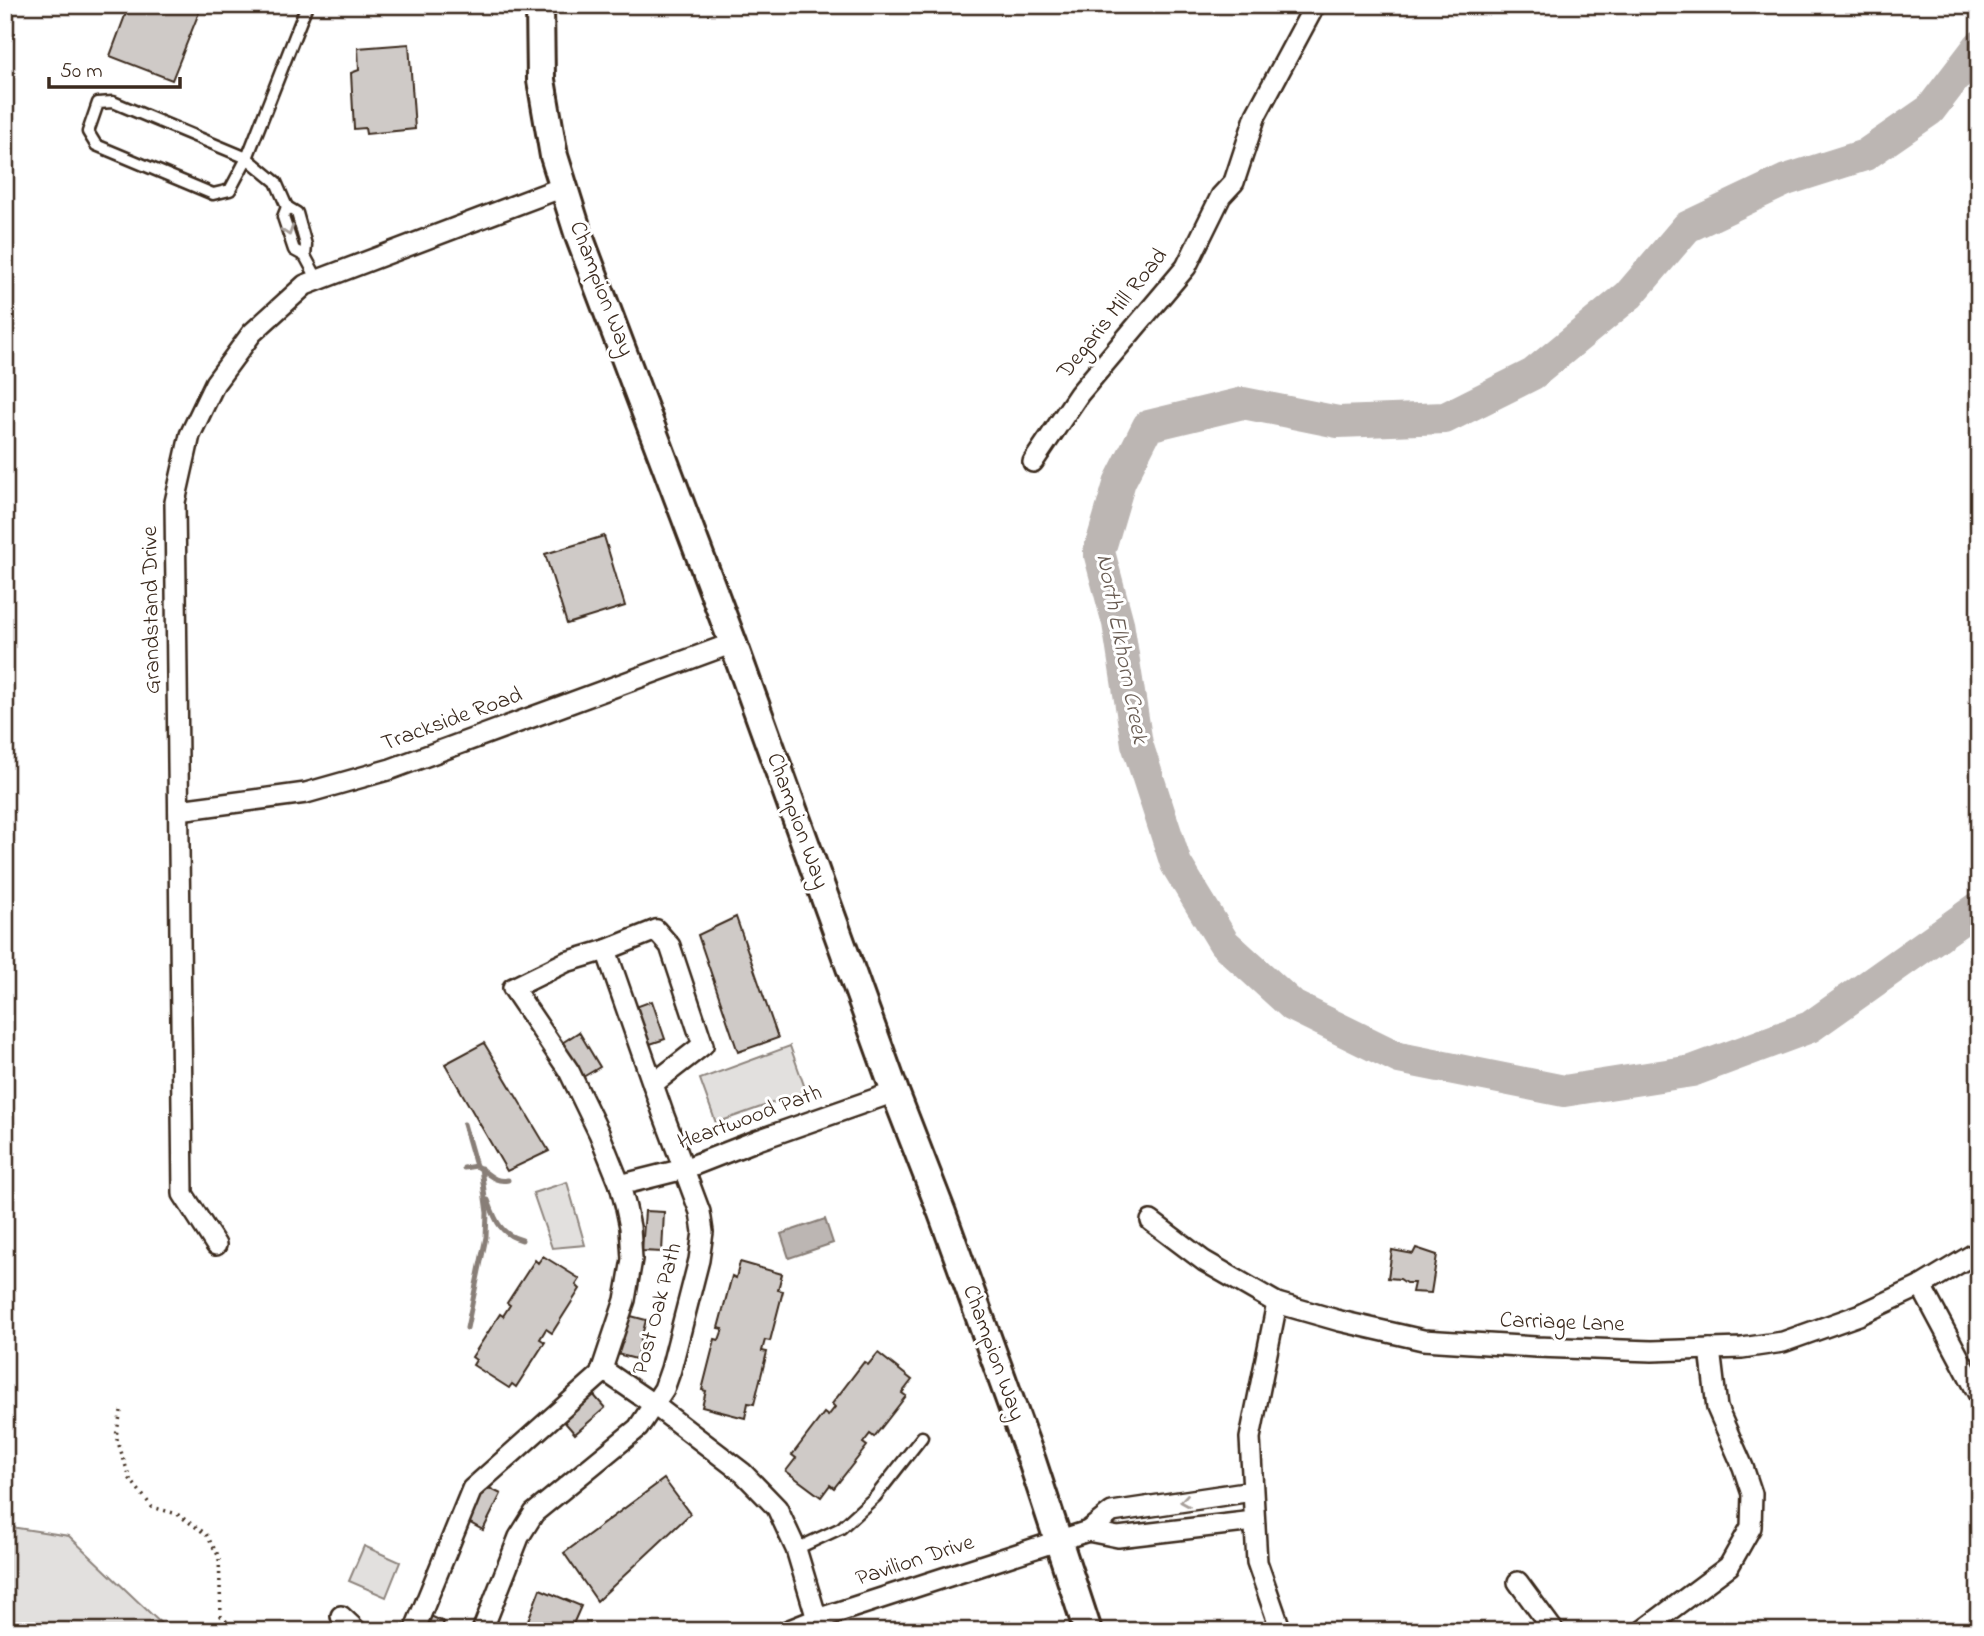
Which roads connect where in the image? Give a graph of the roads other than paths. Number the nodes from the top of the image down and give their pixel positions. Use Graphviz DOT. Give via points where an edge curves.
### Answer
graph roads {
  1 [pos="307,5"];
  2 [pos="540,5"];
  3 [pos="1315,5"];
  4 [pos="247,158"];
  5 [pos="563,187"];
  6 [pos="318,280"];
  7 [pos="1033,462"];
  8 [pos="733,643"];
  9 [pos="179,810"];
  10 [pos="606,950"];
  11 [pos="653,1084"];
  12 [pos="895,1093"];
  13 [pos="684,1169"];
  14 [pos="620,1185"];
  15 [pos="1151,1221"];
  16 [pos="216,1245"];
  17 [pos="1979,1251"];
  18 [pos="1921,1286"];
  19 [pos="1277,1303"];
  20 [pos="1710,1349"];
  21 [pos="602,1369"];
  22 [pos="1979,1395"];
  23 [pos="653,1404"];
  24 [pos="922,1437"];
  25 [pos="1252,1490"];
  26 [pos="1254,1521"];
  27 [pos="1088,1531"];
  28 [pos="1058,1540"];
  29 [pos="796,1549"];
  30 [pos="1518,1582"];
  31 [pos="341,1616"];
  32 [pos="817,1619"];
  33 [pos="357,1631"];
  34 [pos="414,1631"];
  35 [pos="482,1631"];
  36 [pos="788,1631"];
  37 [pos="1088,1631"];
  38 [pos="1280,1631"];
  39 [pos="1554,1631"];
  40 [pos="1642,1631"];
  1 -- 4 [label="lane"];
  2 -- 5 [label="main road, Champion Way" via="541,80"];
  3 -- 7 [label="street, Degaris Mill Road" via="1256,115 1234,182 1221,195 1186,267 1079,394"];
  4 -- 4 [label="lane" via="113,102 98,103 88,132 96,145 213,194 230,190"];
  4 -- 6 [label="lane" via="276,182 287,207 297,213 305,256"];
  5 -- 6 [label="street, Grandstand Drive"];
  5 -- 8 [label="main road, Champion Way"];
  6 -- 9 [label="street, Grandstand Drive" via="305,285 252,333 215,383 190,435 175,502"];
  8 -- 9 [label="street, Trackside Road" via="391,769 306,793"];
  8 -- 12 [label="main road, Champion Way"];
  9 -- 16 [label="street, Grandstand Drive" via="183,1194"];
  10 -- 11 [label="street, Post Oak Path"];
  10 -- 11 [label="street" via="656,930 670,946 703,1045"];
  10 -- 14 [label="street" via="566,962 513,988 569,1071"];
  11 -- 13 [label="street, Post Oak Path"];
  12 -- 13 [label="street, Heartwood Path"];
  12 -- 28 [label="main road, Champion Way"];
  13 -- 14 [label="street, Heartwood Path"];
  13 -- 23 [label="street, Post Oak Path" via="703,1233 671,1369"];
  14 -- 21 [label="street" via="632,1259 625,1300"];
  15 -- 19 [label="street, Carriage Lane" via="1204,1261"];
  17 -- 18 [label="street, Carriage Lane"];
  18 -- 20 [label="street, Carriage Lane" via="1859,1315 1783,1342"];
  18 -- 22 [label="street"];
  19 -- 20 [label="street, Carriage Lane" via="1423,1340 1613,1350"];
  19 -- 25 [label="street" via="1250,1438"];
  20 -- 40 [label="street" via="1717,1408 1752,1494 1751,1527 1729,1566"];
  21 -- 23 [label="street"];
  21 -- 34 [label="street" via="472,1489"];
  23 -- 29 [label="street" via="743,1473 777,1508"];
  23 -- 35 [label="street, Post Oak Path" via="638,1427 534,1513 519,1537"];
  24 -- 29 [label="lane" via="875,1497 841,1528"];
  25 -- 26 [label="street"];
  25 -- 27 [label="street, one-way" via="1112,1512"];
  26 -- 27 [label="street" via="1118,1537"];
  26 -- 38 [label="street" via="1257,1562"];
  27 -- 28 [label="street, Pavilion Drive"];
  28 -- 32 [label="street, Pavilion Drive"];
  28 -- 37 [label="main road, Champion Way"];
  29 -- 32 [label="street"];
  30 -- 39 [label="street"];
  31 -- 33 [label="street"];
  32 -- 36 [label="street, Pavilion Drive"];
}
